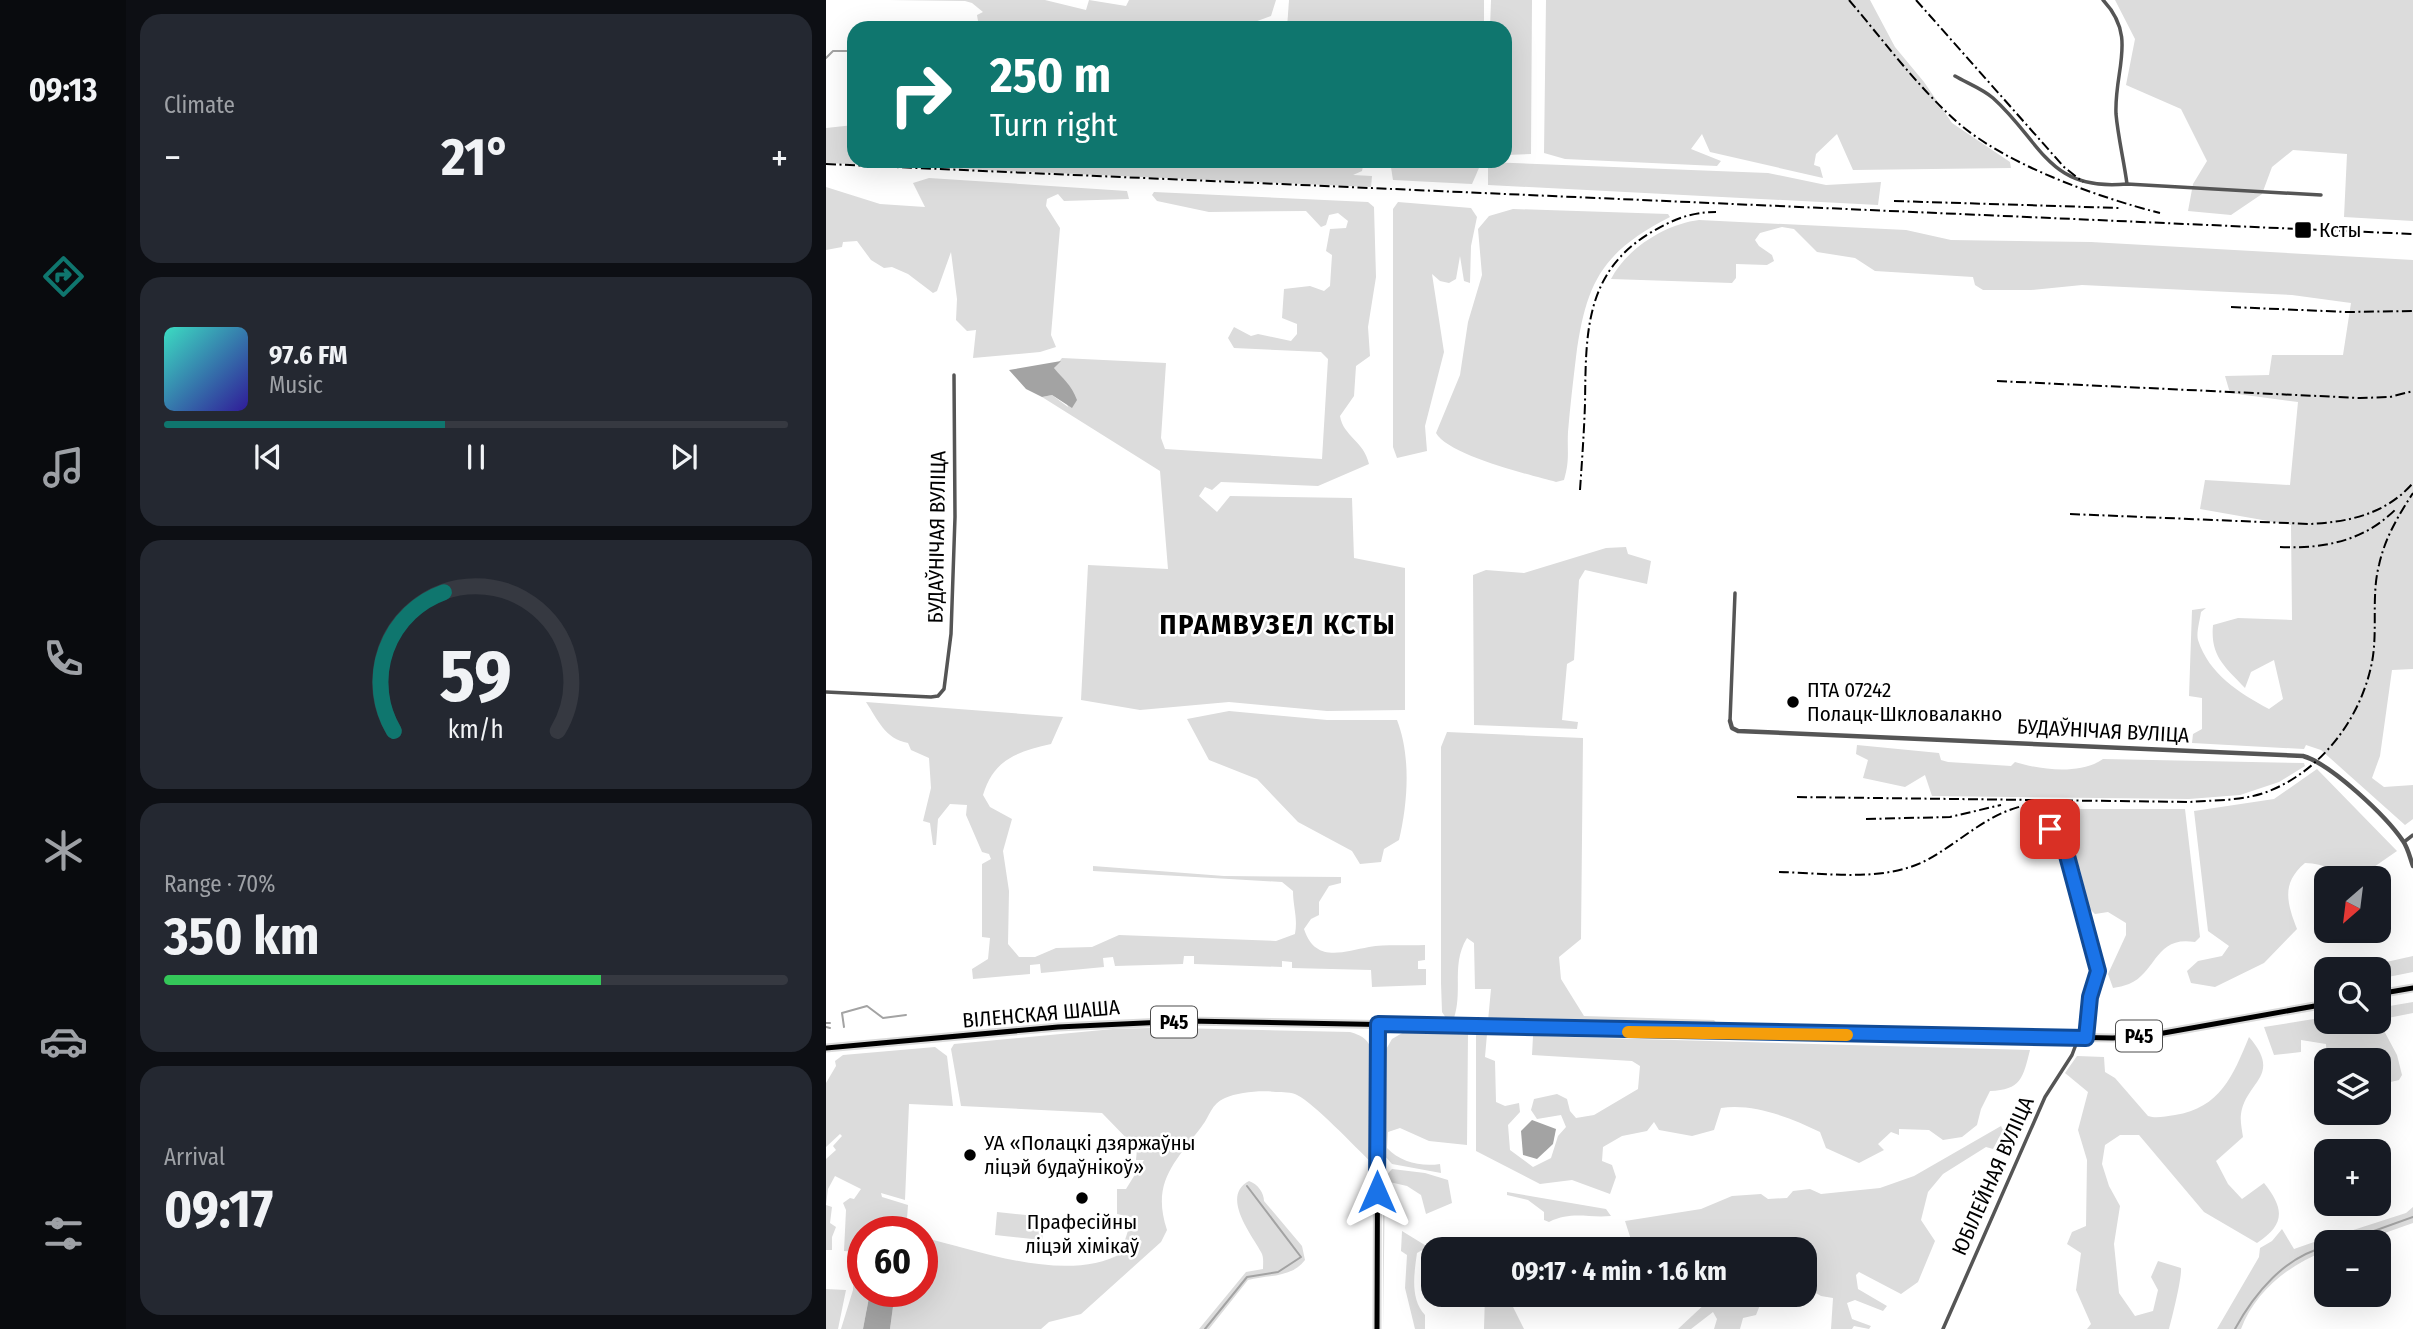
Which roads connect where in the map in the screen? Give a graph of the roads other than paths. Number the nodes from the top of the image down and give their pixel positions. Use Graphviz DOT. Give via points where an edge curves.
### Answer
graph roads {
  1 [pos="2103,0"];
  2 [pos="1955,76"];
  3 [pos="2127,184"];
  4 [pos="2321,195"];
  5 [pos="954,375"];
  6 [pos="1735,593"];
  7 [pos="826,692"];
  8 [pos="1730,721"];
  9 [pos="2050,829"];
  10 [pos="2413,835"];
  11 [pos="2404,842"];
  12 [pos="2413,866"];
  13 [pos="2413,988"];
  14 [pos="2391,992"];
  15 [pos="2314,1006"];
  16 [pos="1378,1024"];
  17 [pos="2086,1038"];
  18 [pos="2078,1039"];
  19 [pos="826,1048"];
  20 [pos="1377,1329"];
  21 [pos="1943,1329"];
  1 -- 3 [label="street" via="2119,21 2124,37 2116,114"];
  2 -- 3 [label="street" via="1992,97 2050,162 2075,181"];
  3 -- 4 [label="street"];
  5 -- 7 [label="street, БУДАЎНІЧАЯ ВУЛІЦА" via="951,634 945,682 938,696"];
  6 -- 8 [label="street"];
  8 -- 11 [label="street, БУДАЎНІЧАЯ ВУЛІЦА" via="1732,728 1748,731 2302,756 2332,769"];
  9 -- 17 [label="street" via="2066,852 2098,971"];
  10 -- 11 [label="street"];
  11 -- 12 [label="street, БУДАЎНІЧАЯ ВУЛІЦА"];
  13 -- 14 [label="main road"];
  15 -- 17 [label="main road, Р45" via="2158,1034"];
  16 -- 18 [label="main road, Р45"];
  16 -- 19 [label="main road, ВІЛЕНСКАЯ ШАША / Р45" via="1112,1023"];
  16 -- 20 [label="main road"];
  17 -- 18 [label="main road, Р45"];
  18 -- 21 [label="street, ЮБІЛЕЙНАЯ ВУЛІЦА" via="2045,1097"];
}
